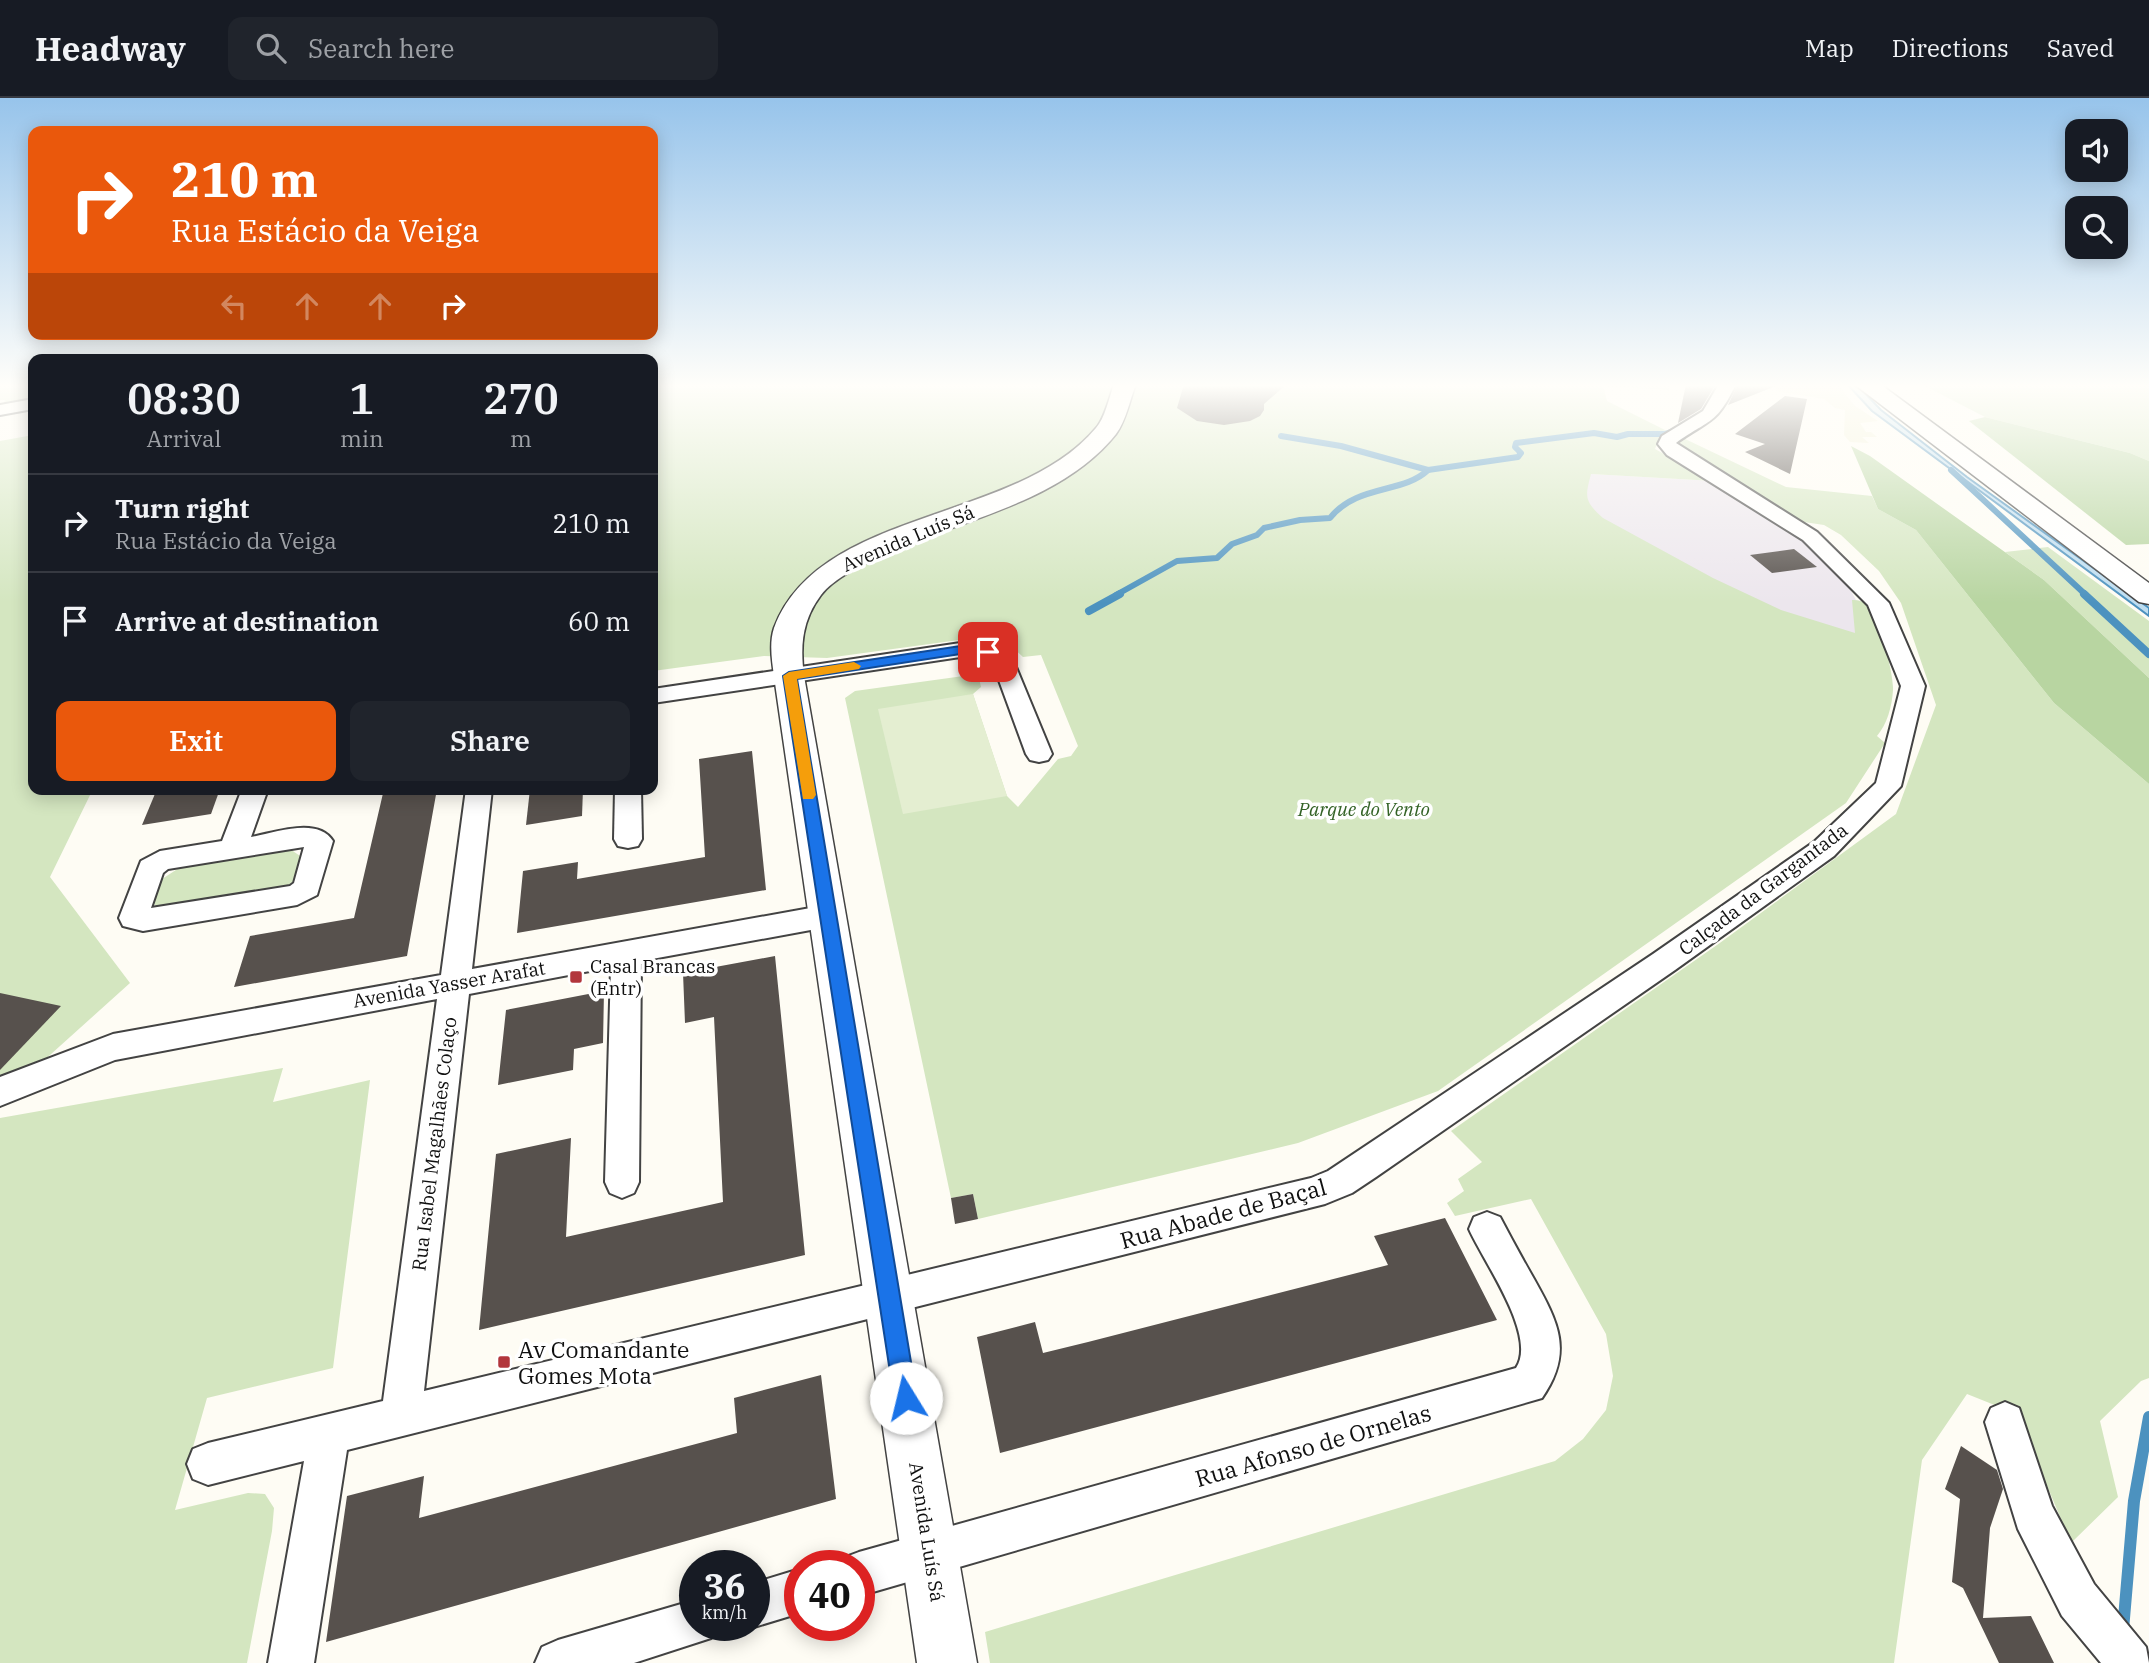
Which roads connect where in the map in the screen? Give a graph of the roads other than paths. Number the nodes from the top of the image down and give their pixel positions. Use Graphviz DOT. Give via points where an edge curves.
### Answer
graph roads {
  1 [pos="1078,457"];
  2 [pos="1683,457"];
  3 [pos="1963,457"];
  4 [pos="2149,596"];
  5 [pos="789,676"];
  6 [pos="658,695"];
  7 [pos="1039,754"];
  8 [pos="253,795"];
  9 [pos="478,795"];
  10 [pos="628,795"];
  11 [pos="628,839"];
  12 [pos="233,848"];
  13 [pos="827,916"];
  14 [pos="625,952"];
  15 [pos="1664,962"];
  16 [pos="455,982"];
  17 [pos="0,1092"];
  18 [pos="622,1182"];
  19 [pos="1486,1230"];
  20 [pos="889,1295"];
  21 [pos="401,1415"];
  22 [pos="2005,1422"];
  23 [pos="329,1433"];
  24 [pos="208,1464"];
  25 [pos="931,1552"];
  26 [pos="875,1569"];
  27 [pos="679,1627"];
  28 [pos="291,1663"];
  29 [pos="558,1663"];
  30 [pos="947,1663"];
  31 [pos="2130,1663"];
  1 -- 5 [label="street, Avenida Luís Sá" via="1058,472 851,559 829,573 796,609 789,627"];
  2 -- 15 [label="street, Calçada da Gargantada" via="1810,536 1878,603 1913,686 1888,786 1824,849"];
  3 -- 4 [label="street"];
  5 -- 6 [label="street"];
  5 -- 7 [label="street" via="967,649 988,652 1003,660"];
  5 -- 13 [label="street, Avenida Luís Sá"];
  8 -- 12 [label="street"];
  9 -- 16 [label="street, Rua Isabel Magalhães Colaço"];
  10 -- 11 [label="street"];
  12 -- 12 [label="street" via="155,863 133,918 297,895 307,888 319,841 309,837"];
  13 -- 14 [label="street, Avenida Yasser Arafat"];
  13 -- 20 [label="street, Avenida Luís Sá"];
  14 -- 16 [label="street, Avenida Yasser Arafat"];
  14 -- 18 [label="street"];
  15 -- 20 [label="street, Rua Abade de Baçal" via="1331,1186"];
  16 -- 17 [label="street, Avenida Yasser Arafat" via="113,1046"];
  16 -- 21 [label="street, Rua Isabel Magalhães Colaço"];
  19 -- 25 [label="street, Rua Afonso de Ornelas" via="1543,1341 1538,1372 1528,1384"];
  20 -- 21 [label="street, Rua Abade de Baçal"];
  20 -- 25 [label="street, Avenida Luís Sá"];
  21 -- 23 [label="street, Rua Abade de Baçal"];
  22 -- 31 [label="street" via="2033,1514 2078,1601"];
  23 -- 24 [label="street, Rua Abade de Baçal"];
  23 -- 28 [label="street"];
  25 -- 26 [label="street, Rua Afonso de Ornelas"];
  25 -- 30 [label="street, Avenida Luís Sá"];
  27 -- 29 [label="street"];
}
